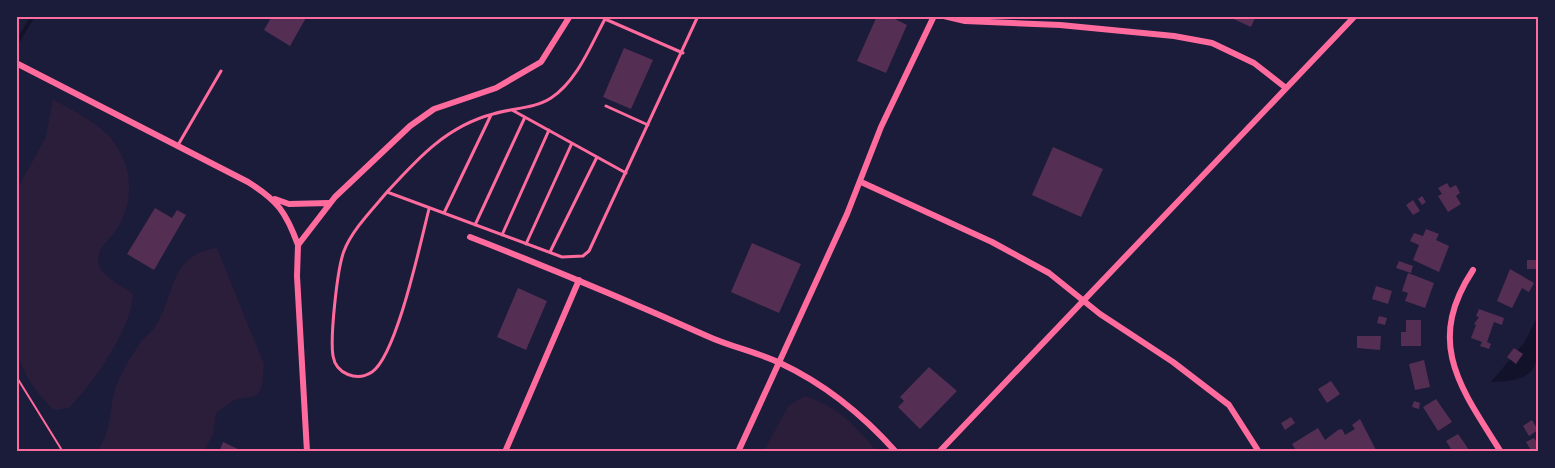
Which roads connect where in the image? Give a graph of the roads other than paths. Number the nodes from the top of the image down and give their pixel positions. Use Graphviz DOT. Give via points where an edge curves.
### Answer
graph roads {
  1 [pos="570,16"];
  2 [pos="698,16"];
  3 [pos="934,16"];
  4 [pos="944,16"];
  5 [pos="1355,16"];
  6 [pos="603,17"];
  7 [pos="682,53"];
  8 [pos="16,63"];
  9 [pos="221,71"];
  10 [pos="1286,88"];
  11 [pos="606,106"];
  12 [pos="512,110"];
  13 [pos="492,114"];
  14 [pos="525,117"];
  15 [pos="648,125"];
  16 [pos="549,130"];
  17 [pos="572,143"];
  18 [pos="177,146"];
  19 [pos="598,157"];
  20 [pos="626,173"];
  21 [pos="861,182"];
  22 [pos="387,192"];
  23 [pos="274,199"];
  24 [pos="329,203"];
  25 [pos="429,208"];
  26 [pos="444,213"];
  27 [pos="475,225"];
  28 [pos="502,235"];
  29 [pos="470,237"];
  30 [pos="526,244"];
  31 [pos="298,245"];
  32 [pos="550,252"];
  33 [pos="1473,270"];
  34 [pos="579,280"];
  35 [pos="1084,299"];
  36 [pos="779,363"];
  37 [pos="307,452"];
  38 [pos="505,452"];
  39 [pos="738,452"];
  40 [pos="896,452"];
  41 [pos="939,452"];
  42 [pos="1259,452"];
  43 [pos="1501,452"];
  1 -- 24 [label="street" via="541,62 496,88 434,109 410,126"];
  2 -- 7 [label="lane"];
  3 -- 21 [label="street" via="881,127"];
  4 -- 10 [label="street" via="965,21 1174,36 1212,43 1254,63"];
  5 -- 10 [label="street"];
  6 -- 7 [label="lane"];
  6 -- 12 [label="lane" via="584,58 559,91 541,103"];
  7 -- 15 [label="lane"];
  8 -- 18 [label="street"];
  9 -- 18 [label="lane"];
  10 -- 35 [label="street"];
  11 -- 15 [label="lane"];
  12 -- 13 [label="lane"];
  12 -- 14 [label="lane"];
  13 -- 22 [label="lane" via="438,140"];
  13 -- 26 [label="lane"];
  14 -- 16 [label="lane"];
  14 -- 27 [label="lane"];
  15 -- 20 [label="lane"];
  16 -- 17 [label="lane"];
  16 -- 28 [label="lane"];
  17 -- 19 [label="lane"];
  17 -- 30 [label="lane"];
  18 -- 23 [label="street"];
  19 -- 20 [label="lane"];
  19 -- 32 [label="lane"];
  20 -- 32 [label="lane" via="589,251 574,258"];
  21 -- 35 [label="street" via="992,242 1049,273"];
  21 -- 36 [label="street"];
  22 -- 25 [label="lane"];
  22 -- 25 [label="lane" via="344,250 333,356 343,373 352,376 373,371 382,359 401,315"];
  23 -- 24 [label="street" via="289,204"];
  23 -- 31 [label="street" via="288,217"];
  24 -- 31 [label="street"];
  25 -- 26 [label="lane"];
  26 -- 27 [label="lane"];
  27 -- 28 [label="lane"];
  28 -- 30 [label="lane"];
  29 -- 34 [label="street"];
  30 -- 32 [label="lane"];
  31 -- 37 [label="street"];
  33 -- 43 [label="street" via="1452,311 1450,354 1464,394"];
  34 -- 36 [label="street" via="725,344"];
  34 -- 38 [label="street"];
  35 -- 41 [label="street"];
  35 -- 42 [label="street" via="1229,405"];
  36 -- 39 [label="street"];
  36 -- 40 [label="street" via="849,406"];
}
